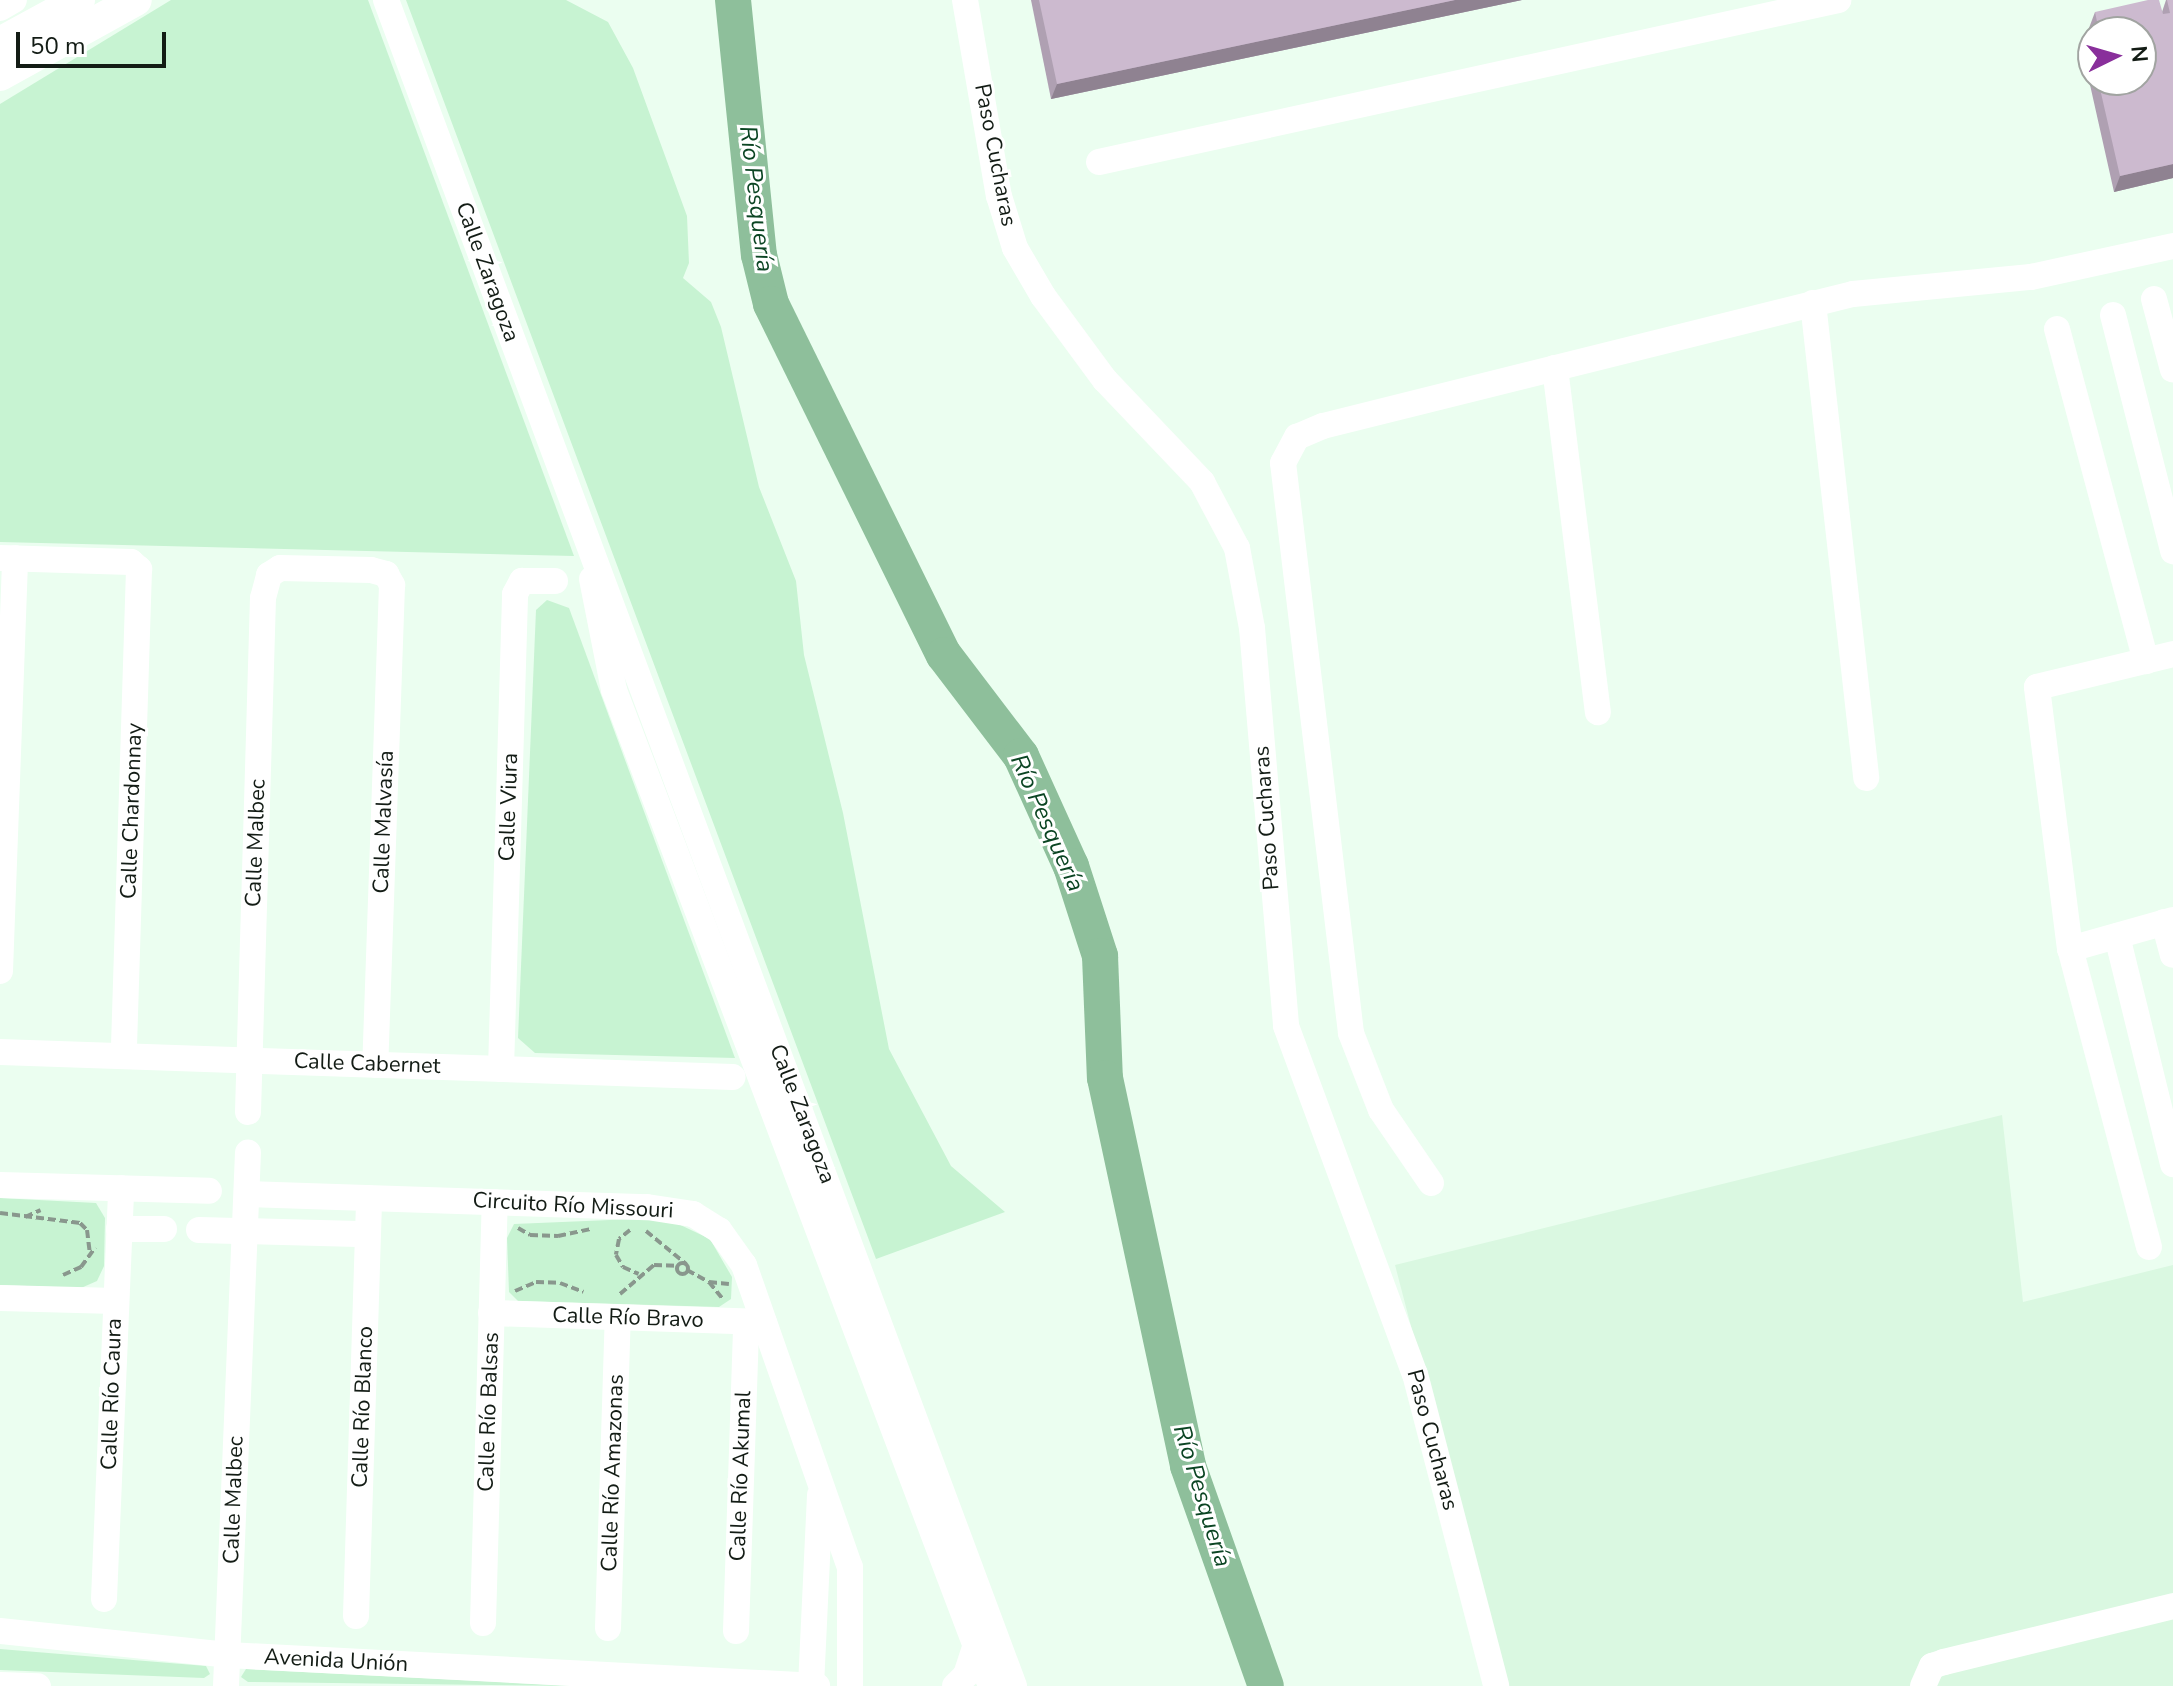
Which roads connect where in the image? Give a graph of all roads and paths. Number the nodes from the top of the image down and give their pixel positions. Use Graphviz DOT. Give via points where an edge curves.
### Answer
graph roads {
  1 [pos="14,0"];
  2 [pos="79,0"];
  3 [pos="136,0"];
  4 [pos="386,0"];
  5 [pos="965,0"];
  6 [pos="1838,0"];
  7 [pos="0,8"];
  8 [pos="0,43"];
  9 [pos="0,75"];
  10 [pos="1099,162"];
  11 [pos="2173,246"];
  12 [pos="2154,299"];
  13 [pos="1813,303"];
  14 [pos="2113,315"];
  15 [pos="2057,329"];
  16 [pos="1555,368"];
  17 [pos="2173,370"];
  18 [pos="588,544"];
  19 [pos="2173,551"];
  20 [pos="8,558"];
  21 [pos="269,575"];
  22 [pos="555,581"];
  23 [pos="2173,654"];
  24 [pos="2146,661"];
  25 [pos="1598,712"];
  26 [pos="1866,778"];
  27 [pos="2169,921"];
  28 [pos="2117,936"];
  29 [pos="2070,949"];
  30 [pos="2173,955"];
  31 [pos="0,971"];
  32 [pos="0,1052"];
  33 [pos="124,1056"];
  34 [pos="250,1060"];
  35 [pos="375,1065"];
  36 [pos="501,1069"];
  37 [pos="733,1077"];
  38 [pos="789,1078"];
  39 [pos="764,1088"];
  40 [pos="248,1112"];
  41 [pos="248,1152"];
  42 [pos="2173,1164"];
  43 [pos="1431,1183"];
  44 [pos="0,1185"];
  45 [pos="121,1188"];
  46 [pos="209,1191"];
  47 [pos="247,1194"];
  48 [pos="369,1198"];
  49 [pos="495,1202"];
  50 [pos="47,1208"];
  51 [pos="0,1213"];
  52 [pos="25,1217"];
  53 [pos="164,1229"];
  54 [pos="199,1230"];
  55 [pos="245,1231"];
  56 [pos="109,1234"];
  57 [pos="368,1234"];
  58 [pos="2149,1247"];
  59 [pos="90,1256"];
  60 [pos="677,1266"];
  61 [pos="687,1267"];
  62 [pos="639,1274"];
  63 [pos="55,1278"];
  64 [pos="709,1282"];
  65 [pos="510,1294"];
  66 [pos="588,1295"];
  67 [pos="0,1298"];
  68 [pos="116,1301"];
  69 [pos="616,1307"];
  70 [pos="491,1313"];
  71 [pos="755,1322"];
  72 [pos="821,1480"];
  73 [pos="104,1599"];
  74 [pos="2173,1606"];
  75 [pos="356,1616"];
  76 [pos="483,1623"];
  77 [pos="608,1628"];
  78 [pos="0,1631"];
  79 [pos="736,1631"];
  80 [pos="975,1647"];
  81 [pos="228,1655"];
  82 [pos="0,1685"];
  83 [pos="38,1686"];
  84 [pos="226,1686"];
  85 [pos="813,1686"];
  86 [pos="850,1686"];
  87 [pos="955,1686"];
  88 [pos="991,1686"];
  89 [pos="1014,1686"];
  90 [pos="1496,1686"];
  91 [pos="1923,1686"];
  1 -- 7 [label="street"];
  2 -- 8 [label="main road"];
  3 -- 9 [label="main road"];
  4 -- 18 [label="street, Calle Zaragoza"];
  5 -- 90 [label="street, Paso Cucharas" via="999,196 1015,248 1105,380 1202,482 1237,548 1251,616 1286,1026 1415,1374"];
  6 -- 10 [label="street"];
  11 -- 13 [label="street" via="2031,277 1853,294"];
  12 -- 17 [label="street"];
  13 -- 16 [label="street"];
  13 -- 26 [label="street"];
  14 -- 19 [label="street"];
  15 -- 24 [label="street"];
  16 -- 25 [label="street"];
  16 -- 43 [label="street" via="1323,426 1297,437 1283,463 1351,1033 1381,1110"];
  18 -- 38 [label="street, Calle Zaragoza"];
  18 -- 39 [label="street, Calle Zaragoza" via="595,616 614,690"];
  20 -- 31 [label="street"];
  20 -- 33 [label="street, Calle Chardonnay" via="138,565"];
  21 -- 34 [label="street, Calle Malbec" via="263,598"];
  21 -- 35 [label="street, Calle Malvasía" via="287,567 380,571 390,579"];
  22 -- 36 [label="street, Calle Viura" via="522,581 515,594"];
  23 -- 24 [label="street"];
  24 -- 29 [label="street" via="2037,687"];
  27 -- 28 [label="street"];
  27 -- 30 [label="street"];
  28 -- 29 [label="street"];
  28 -- 42 [label="street"];
  29 -- 58 [label="street"];
  32 -- 33 [label="street, Calle Cabernet"];
  33 -- 34 [label="street, Calle Cabernet"];
  34 -- 35 [label="street, Calle Cabernet"];
  34 -- 40 [label="street, Calle Malbec"];
  35 -- 36 [label="street, Calle Cabernet"];
  36 -- 37 [label="street, Calle Cabernet"];
  38 -- 39 [label="street"];
  38 -- 89 [label="street, Calle Zaragoza"];
  39 -- 80 [label="street, Calle Zaragoza"];
  41 -- 47 [label="street, Calle Malbec"];
  44 -- 45 [label="street"];
  45 -- 46 [label="street"];
  45 -- 56 [label="street, Calle Río Caura"];
  47 -- 48 [label="street, Circuito Río Missouri"];
  47 -- 55 [label="street, Calle Malbec"];
  48 -- 49 [label="street, Circuito Río Missouri"];
  48 -- 57 [label="street, Calle Río Blanco"];
  49 -- 70 [label="street, Calle Río Balsas"];
  49 -- 71 [label="street, Circuito Río Missouri" via="647,1207 693,1214 737,1250"];
  50 -- 52 [label="path"];
  51 -- 52 [label="path"];
  52 -- 59 [label="path" via="80,1223 87,1230"];
  53 -- 56 [label="street"];
  54 -- 55 [label="street"];
  55 -- 57 [label="street"];
  55 -- 81 [label="street, Calle Malbec"];
  56 -- 59 [label="path"];
  56 -- 68 [label="street, Calle Río Caura"];
  57 -- 75 [label="street, Calle Río Blanco"];
  59 -- 63 [label="path" via="81,1267"];
  60 -- 61 [label="path"];
  60 -- 61 [label="path" via="681,1273"];
  60 -- 62 [label="path" via="654,1265"];
  61 -- 62 [label="path" via="646,1231 631,1230 619,1239 616,1255 623,1267"];
  61 -- 64 [label="path"];
  62 -- 69 [label="path"];
  64 -- 64 [label="path" via="725,1303 731,1284"];
  65 -- 66 [label="path" via="536,1282 565,1284"];
  67 -- 68 [label="street"];
  68 -- 73 [label="street, Calle Río Caura"];
  69 -- 70 [label="street, Calle Río Bravo"];
  69 -- 71 [label="street, Calle Río Bravo"];
  69 -- 77 [label="street, Calle Río Amazonas"];
  70 -- 76 [label="street, Calle Río Balsas"];
  71 -- 72 [label="street, Circuito Río Missouri"];
  71 -- 79 [label="street, Calle Río Akumal"];
  72 -- 85 [label="street, Circuito Río Missouri"];
  72 -- 86 [label="street, Circuito Río Missouri" via="852,1573"];
  74 -- 91 [label="street" via="1944,1662 1932,1666"];
  78 -- 81 [label="street, Avenida Unión"];
  80 -- 87 [label="street" via="966,1675"];
  80 -- 88 [label="street, Calle Zaragoza"];
  81 -- 84 [label="street, Calle Malbec"];
  81 -- 85 [label="street, Avenida Unión"];
  82 -- 83 [label="street"];
}
